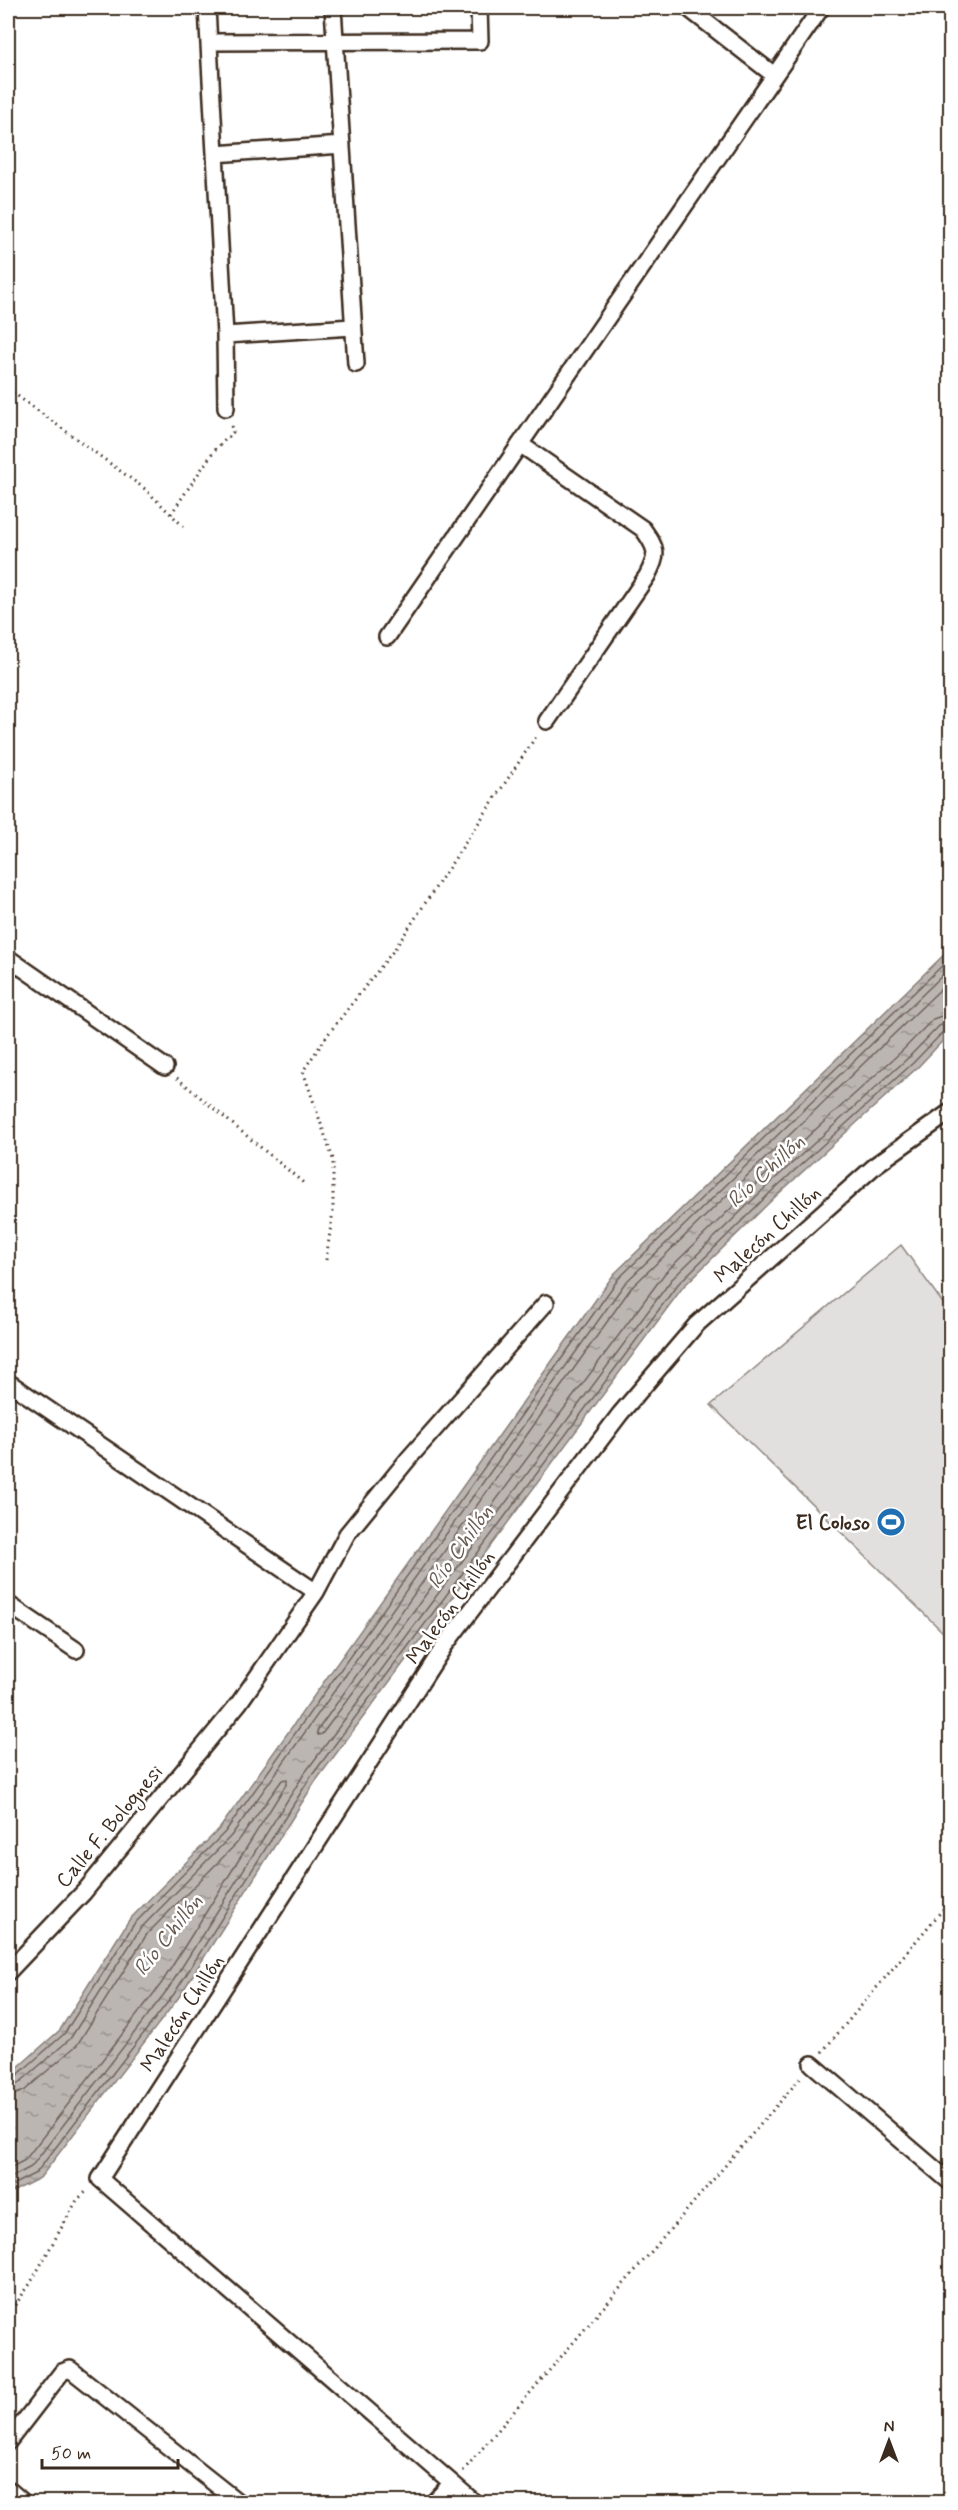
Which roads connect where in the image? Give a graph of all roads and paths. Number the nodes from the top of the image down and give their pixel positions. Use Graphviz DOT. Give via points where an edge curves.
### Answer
graph roads {
  1 [pos="207,8"];
  2 [pos="333,8"];
  3 [pos="479,8"];
  4 [pos="688,8"];
  5 [pos="821,8"];
  6 [pos="209,42"];
  7 [pos="335,42"];
  8 [pos="774,75"];
  9 [pos="342,145"];
  10 [pos="215,154"];
  11 [pos="353,327"];
  12 [pos="225,335"];
  13 [pos="356,364"];
  14 [pos="8,389"];
  15 [pos="226,408"];
  16 [pos="520,444"];
  17 [pos="171,514"];
  18 [pos="184,527"];
  19 [pos="387,637"];
  20 [pos="547,721"];
  21 [pos="8,958"];
  22 [pos="165,1067"];
  23 [pos="951,1112"];
  24 [pos="306,1185"];
  25 [pos="326,1260"];
  26 [pos="546,1303"];
  27 [pos="8,1382"];
  28 [pos="316,1592"];
  29 [pos="8,1604"];
  30 [pos="76,1650"];
  31 [pos="951,1901"];
  32 [pos="8,1972"];
  33 [pos="812,2064"];
  34 [pos="100,2179"];
  35 [pos="951,2182"];
  36 [pos="8,2315"];
  37 [pos="8,2442"];
  38 [pos="452,2483"];
  39 [pos="8,2489"];
  40 [pos="23,2502"];
  41 [pos="238,2502"];
  42 [pos="434,2502"];
  43 [pos="474,2502"];
  1 -- 6 [label="street"];
  2 -- 7 [label="street"];
  3 -- 7 [label="street" via="480,41"];
  4 -- 8 [label="street"];
  5 -- 8 [label="street"];
  6 -- 7 [label="street"];
  6 -- 10 [label="street"];
  7 -- 9 [label="street"];
  8 -- 16 [label="street"];
  9 -- 10 [label="street"];
  9 -- 11 [label="street"];
  10 -- 12 [label="street"];
  11 -- 12 [label="street"];
  11 -- 13 [label="street"];
  12 -- 15 [label="street"];
  14 -- 17 [label="path" via="145,489"];
  15 -- 17 [label="path" via="233,432 213,452"];
  16 -- 19 [label="street"];
  16 -- 20 [label="street" via="643,529 656,547 655,561 647,576"];
  17 -- 18 [label="path"];
  20 -- 25 [label="path" via="394,950 303,1071 333,1159 333,1211"];
  21 -- 22 [label="street"];
  22 -- 24 [label="path"];
  23 -- 34 [label="street, Malecón Chillón" via="877,1164 696,1325 620,1414 445,1645"];
  26 -- 28 [label="street, Calle F. Bolognesi" via="347,1534"];
  27 -- 28 [label="street"];
  28 -- 32 [label="street, Calle F. Bolognesi" via="239,1703 84,1892"];
  29 -- 30 [label="street"];
  31 -- 33 [label="path"];
  33 -- 35 [label="street"];
  33 -- 38 [label="path"];
  34 -- 36 [label="path" via="77,2200"];
  34 -- 38 [label="street"];
  37 -- 41 [label="street" via="62,2372 70,2369"];
  38 -- 42 [label="street"];
  38 -- 43 [label="street"];
  39 -- 40 [label="street"];
}
